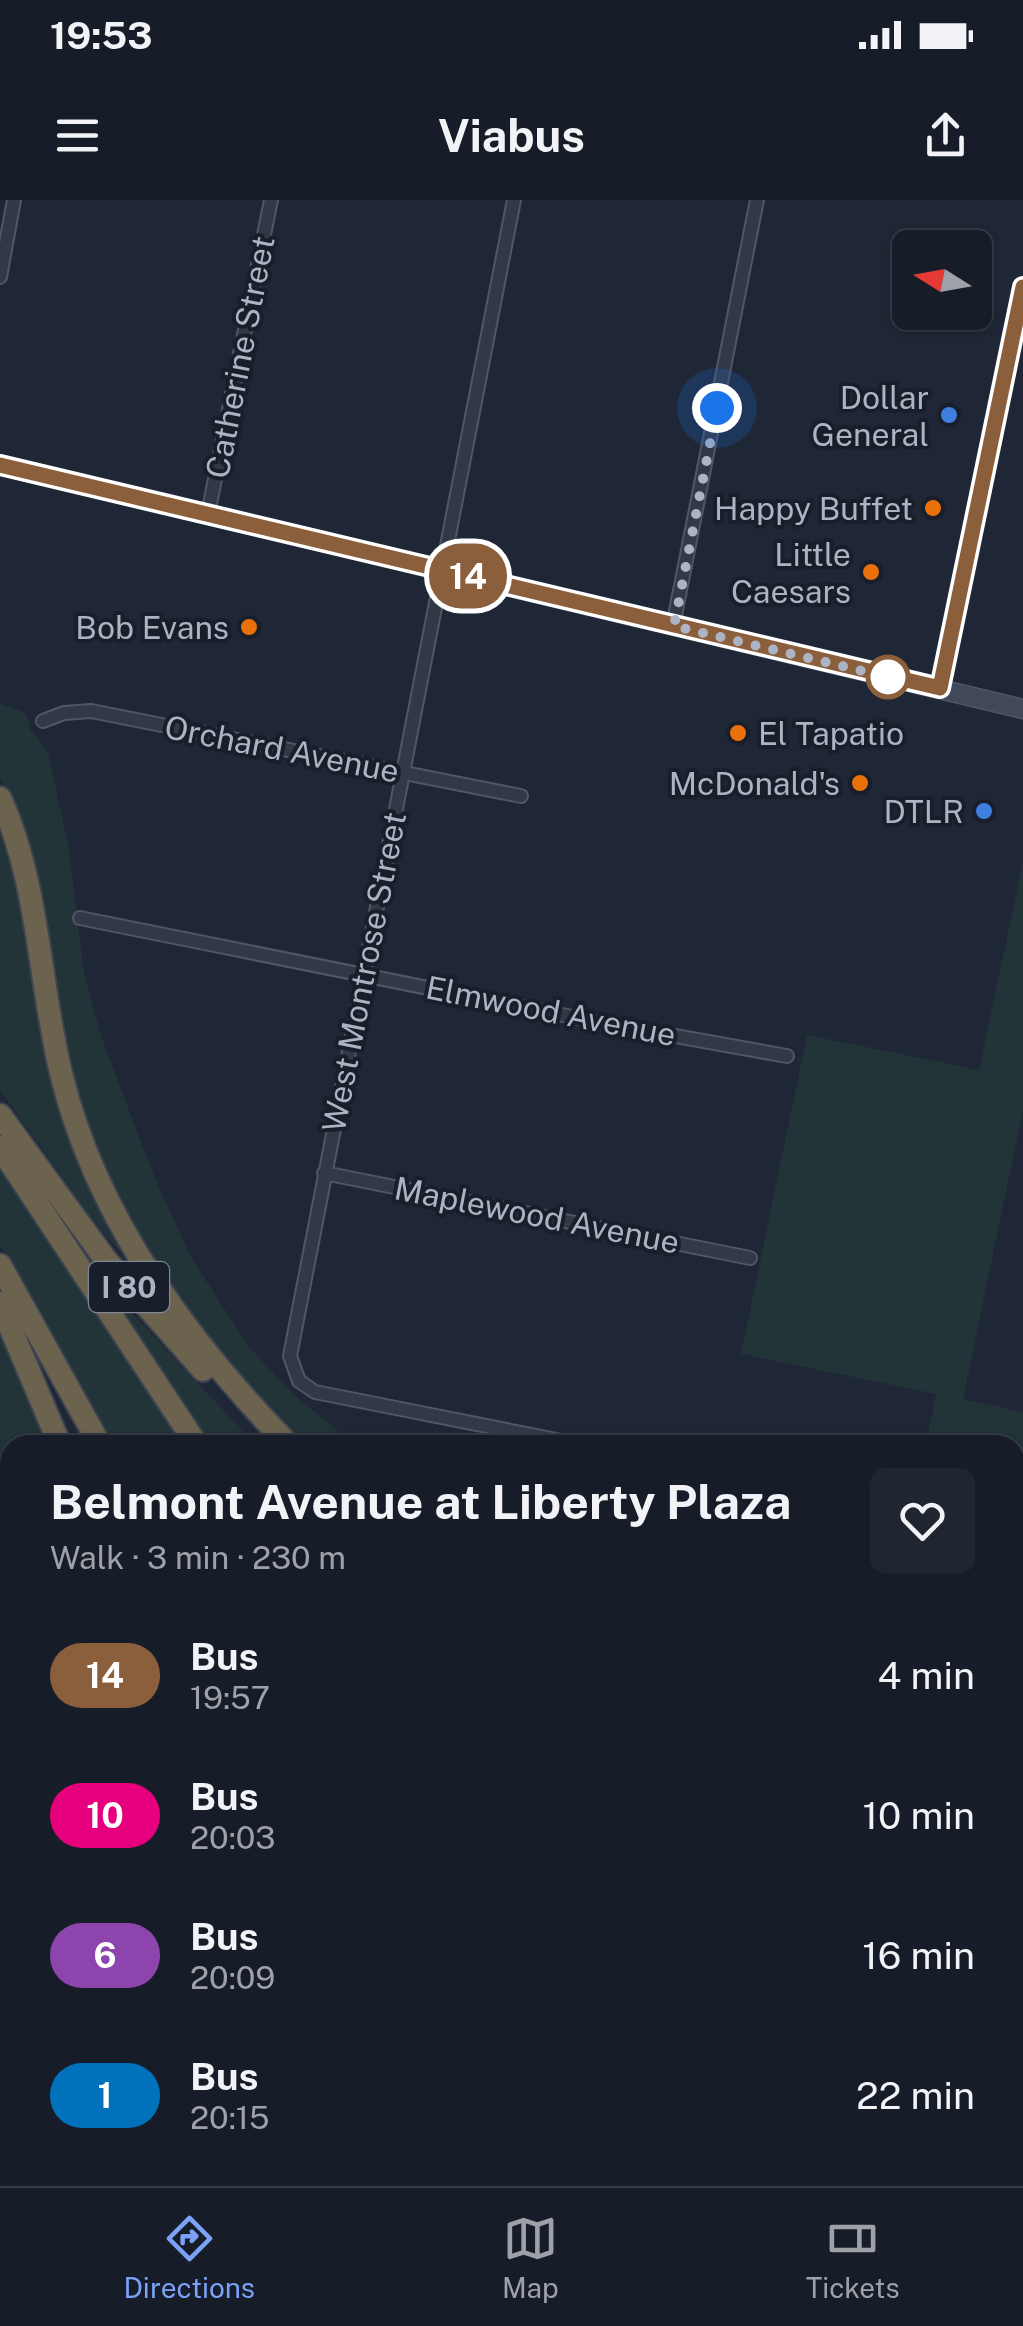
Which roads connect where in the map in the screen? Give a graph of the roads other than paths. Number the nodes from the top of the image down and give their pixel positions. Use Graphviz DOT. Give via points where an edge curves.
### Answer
graph roads {
  1 [pos="14,200"];
  2 [pos="271,200"];
  3 [pos="514,200"];
  4 [pos="757,200"];
  5 [pos="0,277"];
  6 [pos="0,465"];
  7 [pos="208,514"];
  8 [pos="442,570"];
  9 [pos="674,626"];
  10 [pos="1023,710"];
  11 [pos="44,721"];
  12 [pos="403,774"];
  13 [pos="521,796"];
  14 [pos="0,798"];
  15 [pos="80,918"];
  16 [pos="363,974"];
  17 [pos="787,1056"];
  18 [pos="0,1115"];
  19 [pos="0,1147"];
  20 [pos="324,1173"];
  21 [pos="750,1258"];
  22 [pos="0,1265"];
  23 [pos="0,1304"];
  24 [pos="56,1435"];
  25 [pos="94,1435"];
  26 [pos="189,1435"];
  27 [pos="265,1435"];
  28 [pos="280,1435"];
  29 [pos="532,1435"];
  1 -- 5 [label="street"];
  2 -- 7 [label="street, Catherine Street"];
  3 -- 8 [label="street, West Montrose Street"];
  4 -- 9 [label="street"];
  6 -- 7 [label="main road"];
  7 -- 8 [label="main road"];
  8 -- 9 [label="main road"];
  8 -- 12 [label="street, West Montrose Street"];
  9 -- 10 [label="main road"];
  11 -- 12 [label="street, Orchard Avenue" via="91,711"];
  12 -- 13 [label="street, Orchard Avenue"];
  12 -- 16 [label="street, West Montrose Street"];
  14 -- 28 [label="highway" via="22,860 60,1072 88,1156 155,1281 220,1372"];
  15 -- 16 [label="street, Elmwood Avenue"];
  16 -- 17 [label="street, Elmwood Avenue"];
  16 -- 20 [label="street, West Montrose Street"];
  18 -- 27 [label="highway, I 80" via="106,1260"];
  19 -- 26 [label="highway"];
  20 -- 21 [label="street, Maplewood Avenue"];
  20 -- 29 [label="street, West Montrose Street" via="291,1346 294,1374 315,1392"];
  22 -- 25 [label="highway"];
  23 -- 24 [label="highway"];
}
